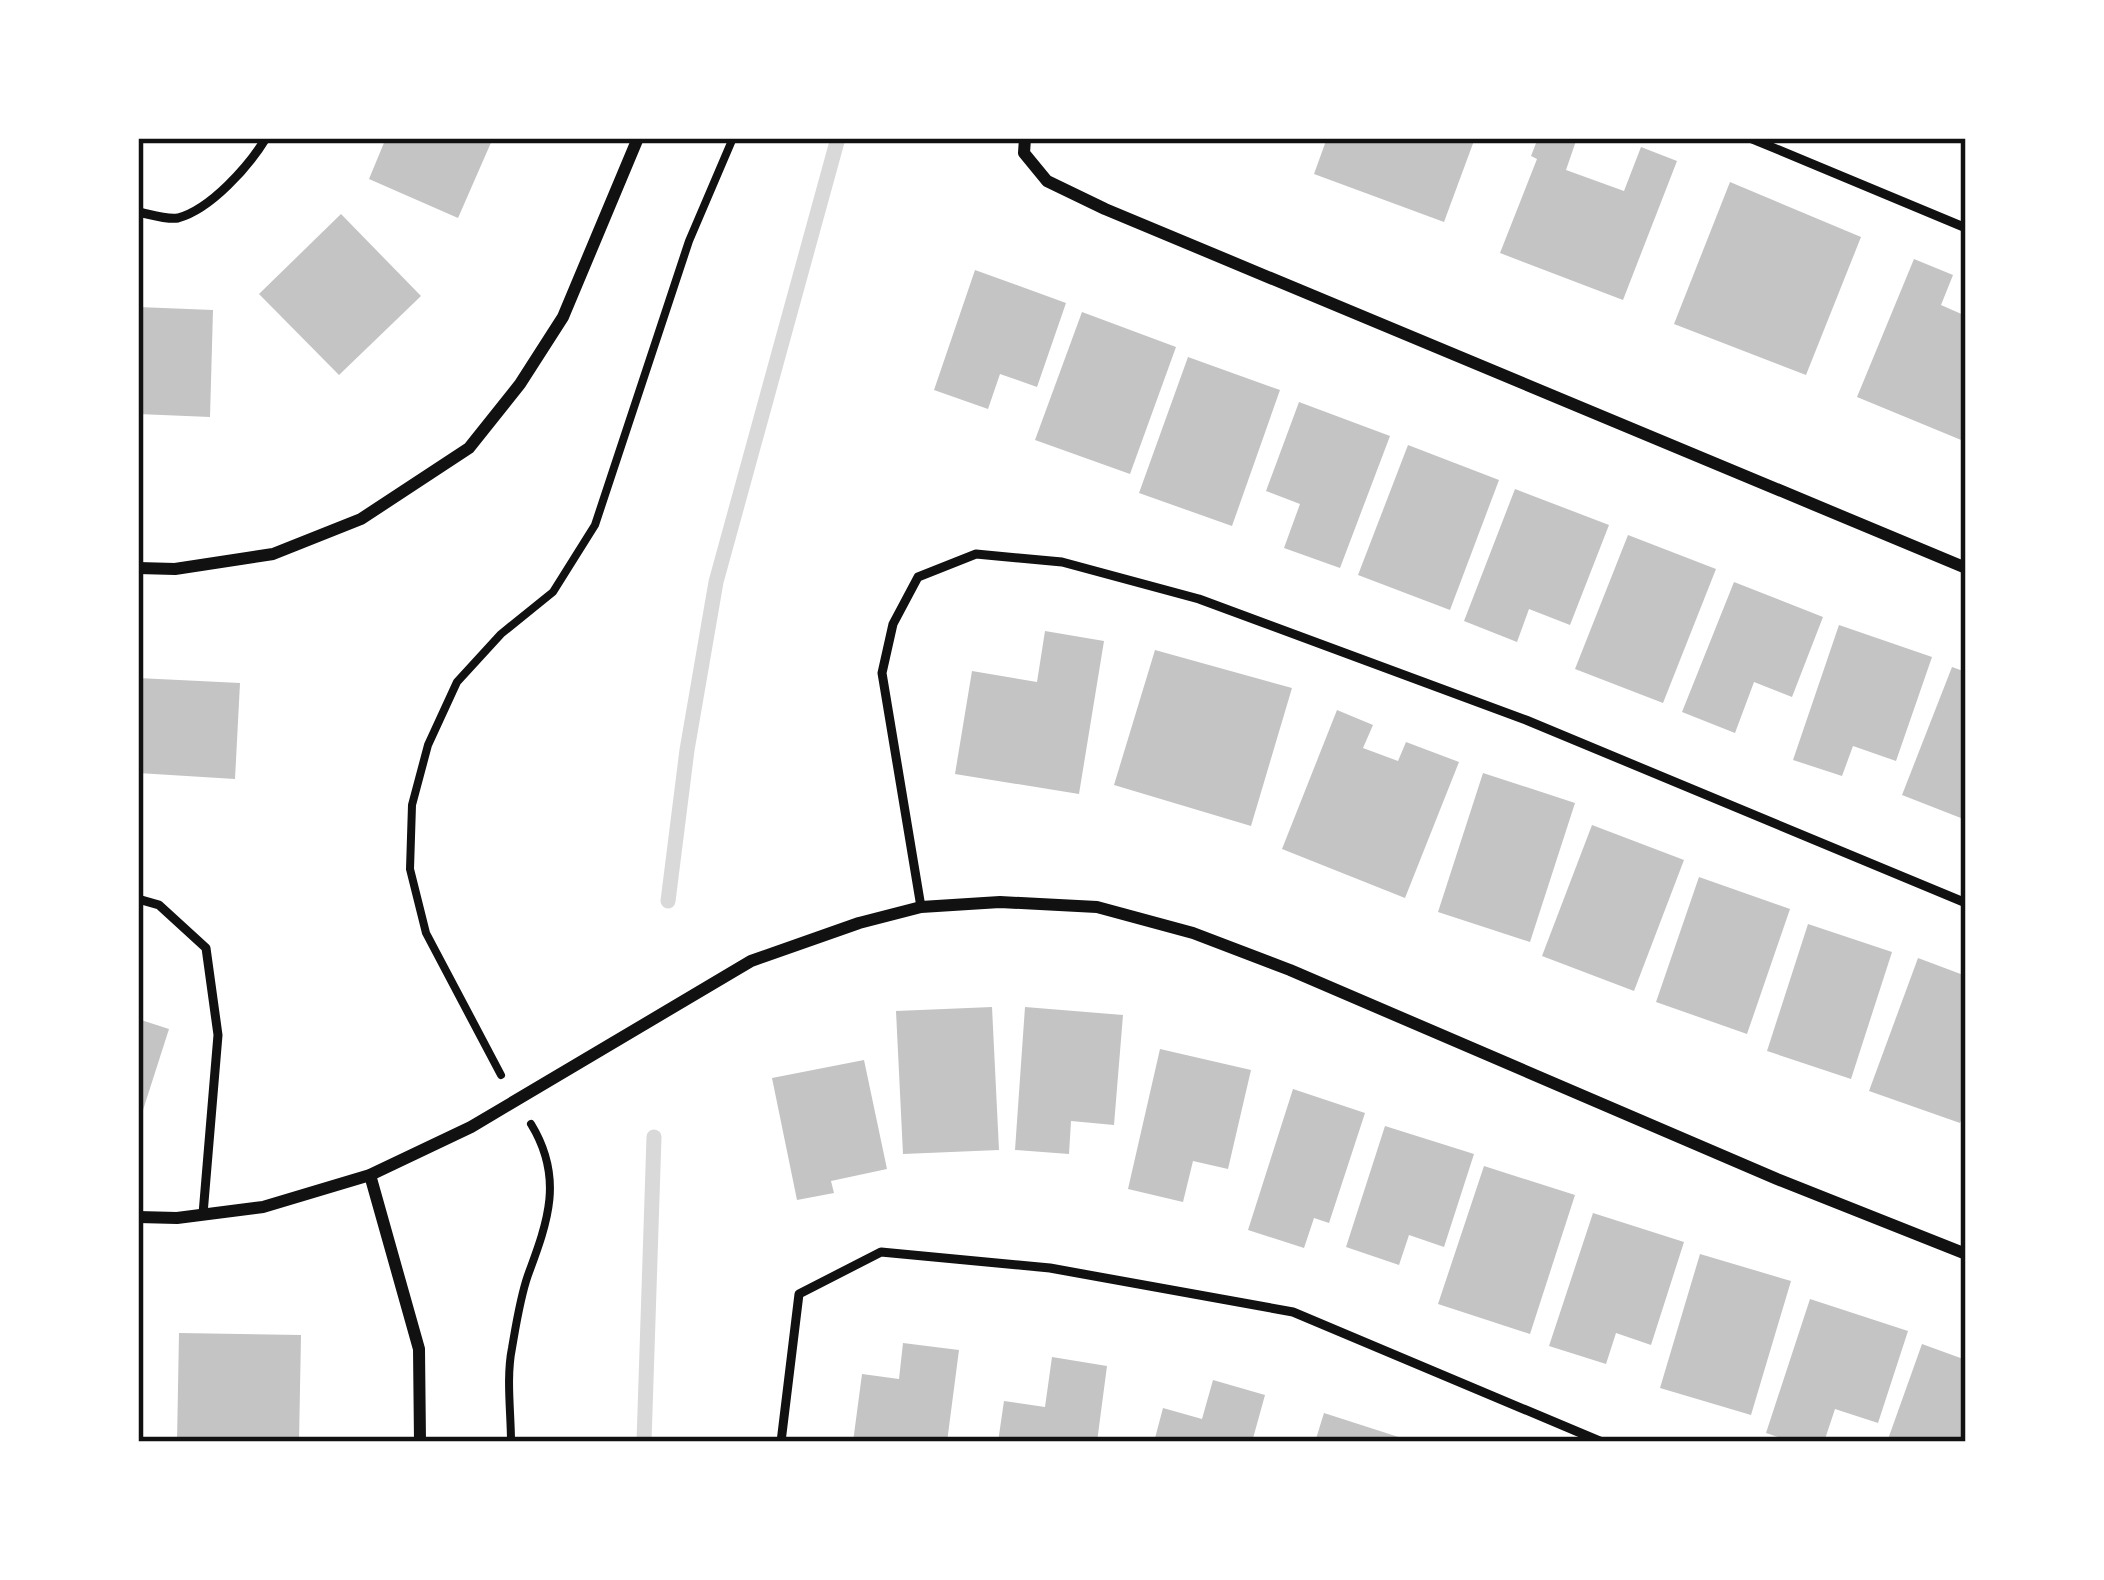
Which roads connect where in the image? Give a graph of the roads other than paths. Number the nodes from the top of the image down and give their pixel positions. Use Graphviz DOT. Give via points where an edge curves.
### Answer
graph roads {
  1 [pos="266,138"];
  2 [pos="638,138"];
  3 [pos="1025,138"];
  4 [pos="1750,138"];
  5 [pos="138,212"];
  6 [pos="1966,228"];
  7 [pos="138,568"];
  8 [pos="1966,568"];
  9 [pos="138,899"];
  10 [pos="1966,903"];
  11 [pos="921,908"];
  12 [pos="370,1174"];
  13 [pos="203,1214"];
  14 [pos="138,1217"];
  15 [pos="1966,1254"];
  16 [pos="420,1442"];
  17 [pos="781,1442"];
  18 [pos="1602,1442"];
  1 -- 5 [label="lane" via="218,194 176,218"];
  2 -- 7 [label="street" via="563,317 469,448 361,519 273,554"];
  3 -- 8 [label="street" via="1024,152 1047,181 1105,209"];
  4 -- 6 [label="lane"];
  9 -- 13 [label="lane" via="159,905 206,948 218,1034"];
  10 -- 11 [label="lane" via="1526,720 1199,599 1062,562 976,554 918,577 893,624 882,673"];
  11 -- 12 [label="street" via="751,961 471,1127"];
  11 -- 15 [label="street" via="1097,907 1192,933"];
  12 -- 13 [label="street" via="263,1207"];
  12 -- 16 [label="street" via="419,1348"];
  13 -- 14 [label="street"];
  17 -- 18 [label="lane" via="800,1294 881,1252 1050,1268 1293,1312"];
}
